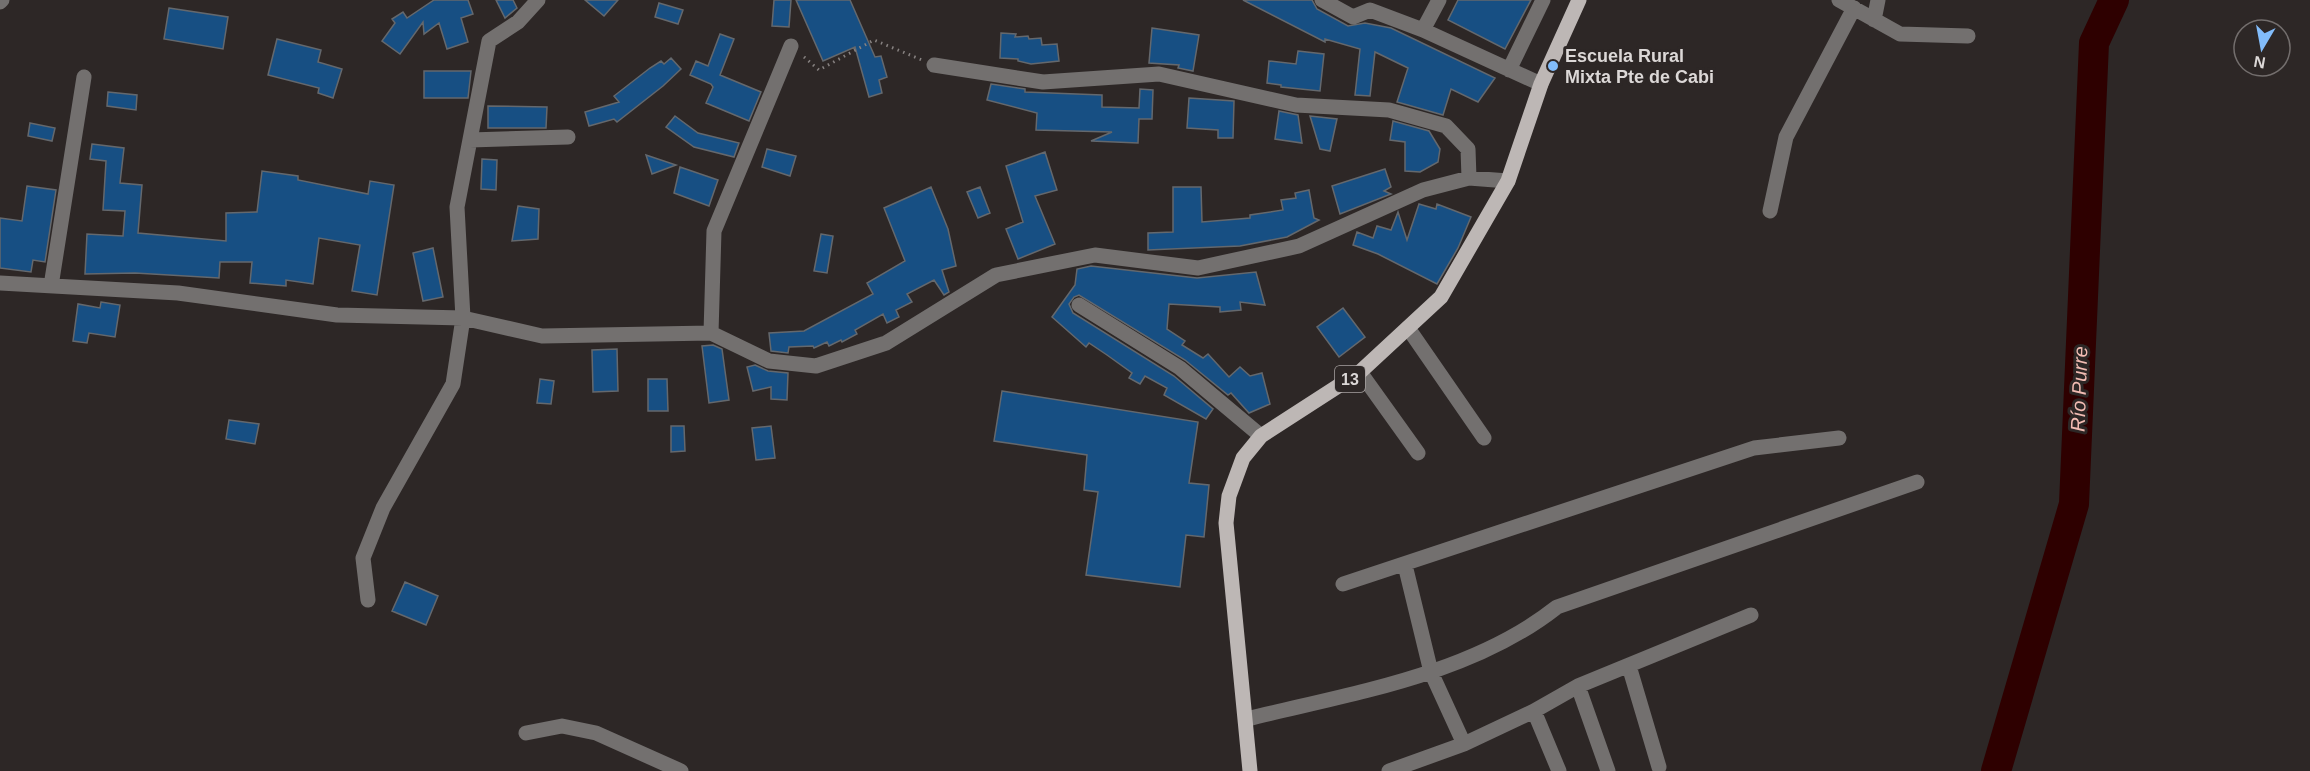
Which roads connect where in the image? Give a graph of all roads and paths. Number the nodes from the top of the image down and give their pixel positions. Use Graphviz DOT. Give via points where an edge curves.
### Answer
graph roads {
  1 [pos="538,0"];
  2 [pos="1322,0"];
  3 [pos="1439,0"];
  4 [pos="1543,0"];
  5 [pos="1579,0"];
  6 [pos="1839,0"];
  7 [pos="1878,0"];
  8 [pos="1372,5"];
  9 [pos="1854,8"];
  10 [pos="1874,20"];
  11 [pos="1423,30"];
  12 [pos="1968,36"];
  13 [pos="791,46"];
  14 [pos="934,65"];
  15 [pos="1509,70"];
  16 [pos="84,77"];
  17 [pos="1541,84"];
  18 [pos="568,137"];
  19 [pos="470,140"];
  20 [pos="1469,178"];
  21 [pos="1508,181"];
  22 [pos="1770,211"];
  23 [pos="0,283"];
  24 [pos="51,286"];
  25 [pos="1079,305"];
  26 [pos="463,318"];
  27 [pos="1407,328"];
  28 [pos="711,333"];
  29 [pos="1360,372"];
  30 [pos="1261,436"];
  31 [pos="1484,438"];
  32 [pos="1839,438"];
  33 [pos="1418,453"];
  34 [pos="1917,482"];
  35 [pos="1405,565"];
  36 [pos="1343,584"];
  37 [pos="368,600"];
  38 [pos="1751,615"];
  39 [pos="1629,666"];
  40 [pos="1431,672"];
  41 [pos="1578,686"];
  42 [pos="1533,711"];
  43 [pos="1247,719"];
  44 [pos="526,733"];
  45 [pos="1464,744"];
  46 [pos="1659,767"];
  47 [pos="681,771"];
  48 [pos="1250,771"];
  49 [pos="1389,771"];
  50 [pos="1559,771"];
  51 [pos="1608,771"];
  1 -- 19 [label="street" via="518,22 489,41"];
  2 -- 8 [label="street" via="1353,17"];
  3 -- 11 [label="street"];
  4 -- 15 [label="street"];
  5 -- 17 [label="main road, 13"];
  6 -- 9 [label="street"];
  7 -- 10 [label="street"];
  8 -- 11 [label="street"];
  9 -- 10 [label="street"];
  9 -- 22 [label="street" via="1786,136"];
  10 -- 12 [label="street" via="1900,34"];
  11 -- 15 [label="street"];
  13 -- 14 [label="path" via="819,70 874,40"];
  13 -- 28 [label="street" via="714,231"];
  14 -- 20 [label="street" via="1043,82 1159,74 1296,105 1389,110 1446,126 1468,149"];
  15 -- 17 [label="street"];
  16 -- 24 [label="street"];
  17 -- 21 [label="main road, 13"];
  18 -- 19 [label="street"];
  19 -- 26 [label="street" via="457,207"];
  20 -- 21 [label="street"];
  20 -- 28 [label="street" via="1423,190 1299,246 1198,268 1095,255 996,275 886,343 816,366 769,361"];
  21 -- 27 [label="main road, 13" via="1441,297"];
  23 -- 24 [label="street"];
  24 -- 26 [label="street" via="178,293 337,315"];
  25 -- 30 [label="street" via="1180,368"];
  26 -- 28 [label="street" via="542,336"];
  26 -- 37 [label="street" via="453,384 383,508 363,558"];
  27 -- 29 [label="main road, 13"];
  27 -- 31 [label="street"];
  29 -- 30 [label="main road, 13"];
  29 -- 33 [label="street"];
  30 -- 43 [label="main road, 13" via="1243,458 1229,496 1226,523"];
  32 -- 35 [label="street" via="1754,448"];
  34 -- 40 [label="street" via="1557,607 1530,629"];
  35 -- 36 [label="street"];
  35 -- 40 [label="street"];
  38 -- 39 [label="street"];
  39 -- 41 [label="street"];
  39 -- 46 [label="street"];
  40 -- 43 [label="street"];
  40 -- 45 [label="street"];
  41 -- 42 [label="street"];
  41 -- 51 [label="street"];
  42 -- 45 [label="street"];
  42 -- 50 [label="street"];
  43 -- 48 [label="main road, 13"];
  44 -- 47 [label="street" via="562,726 596,733"];
  45 -- 49 [label="street"];
}
